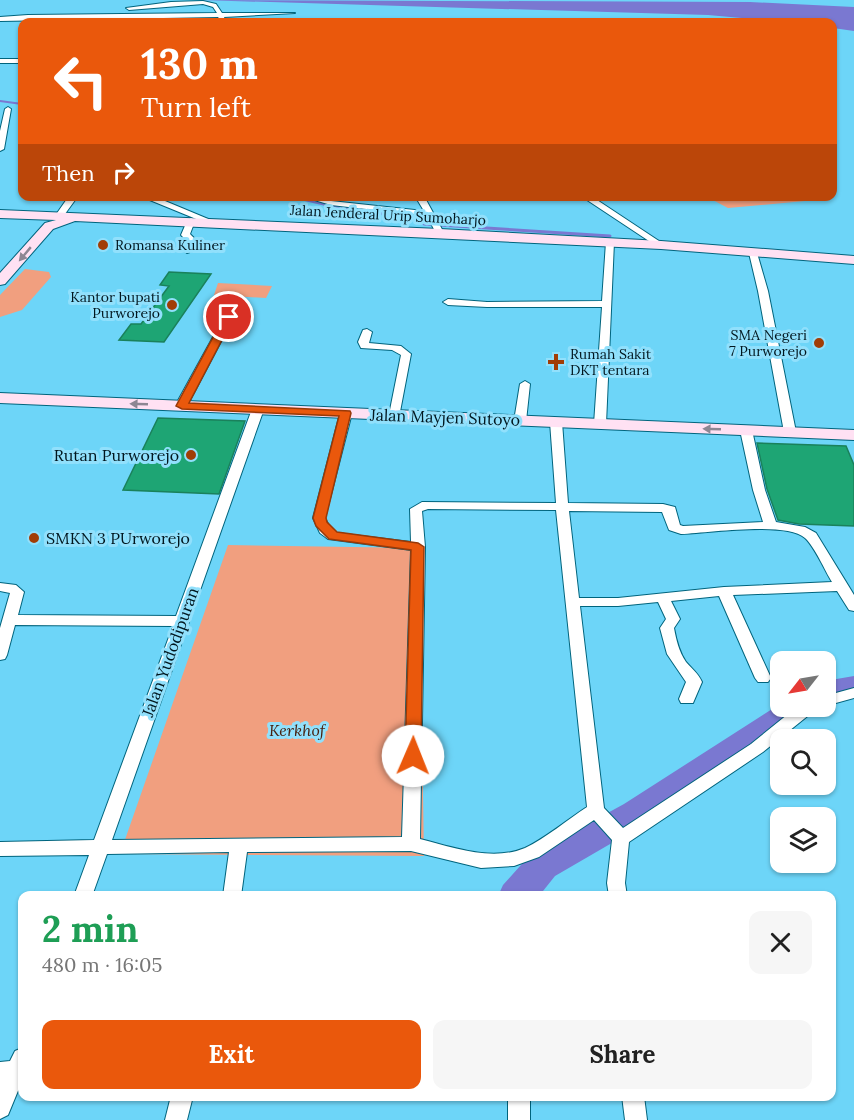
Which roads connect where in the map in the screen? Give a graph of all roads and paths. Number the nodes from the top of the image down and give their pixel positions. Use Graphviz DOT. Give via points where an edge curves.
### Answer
graph roads {
  1 [pos="123,9"];
  2 [pos="280,13"];
  3 [pos="292,13"];
  4 [pos="220,15"];
  5 [pos="0,18"];
  6 [pos="222,18"];
  7 [pos="283,18"];
  8 [pos="0,61"];
  9 [pos="18,61"];
  10 [pos="8,109"];
  11 [pos="0,149"];
  12 [pos="70,201"];
  13 [pos="157,201"];
  14 [pos="327,201"];
  15 [pos="423,201"];
  16 [pos="593,201"];
  17 [pos="0,214"];
  18 [pos="33,215"];
  19 [pos="59,216"];
  20 [pos="83,217"];
  21 [pos="191,220"];
  22 [pos="209,221"];
  23 [pos="434,224"];
  24 [pos="49,226"];
  25 [pos="610,242"];
  26 [pos="661,245"];
  27 [pos="854,247"];
  28 [pos="187,250"];
  29 [pos="753,253"];
  30 [pos="774,254"];
  31 [pos="854,260"];
  32 [pos="0,281"];
  33 [pos="448,302"];
  34 [pos="605,304"];
  35 [pos="229,317"];
  36 [pos="367,332"];
  37 [pos="525,384"];
  38 [pos="0,398"];
  39 [pos="182,406"];
  40 [pos="258,409"];
  41 [pos="346,413"];
  42 [pos="395,415"];
  43 [pos="520,420"];
  44 [pos="556,422"];
  45 [pos="600,424"];
  46 [pos="746,430"];
  47 [pos="790,432"];
  48 [pos="854,435"];
  49 [pos="562,505"];
  50 [pos="771,526"];
  51 [pos="418,547"];
  52 [pos="842,586"];
  53 [pos="0,587"];
  54 [pos="724,591"];
  55 [pos="663,598"];
  56 [pos="574,602"];
  57 [pos="853,603"];
  58 [pos="11,620"];
  59 [pos="181,621"];
  60 [pos="0,655"];
  61 [pos="763,678"];
  62 [pos="854,693"];
  63 [pos="836,698"];
  64 [pos="687,699"];
  65 [pos="793,717"];
  66 [pos="610,825"];
  67 [pos="411,844"];
  68 [pos="239,845"];
  69 [pos="0,849"];
  70 [pos="99,849"];
  71 [pos="85,891"];
  72 [pos="233,891"];
  73 [pos="618,891"];
  74 [pos="15,1067"];
  75 [pos="182,1101"];
  76 [pos="519,1101"];
  77 [pos="634,1101"];
  78 [pos="0,1108"];
  79 [pos="176,1120"];
  80 [pos="519,1120"];
  81 [pos="636,1120"];
  1 -- 4 [label="street" via="210,4 217,7"];
  2 -- 3 [label="street"];
  2 -- 4 [label="street"];
  2 -- 7 [label="street"];
  4 -- 5 [label="street"];
  4 -- 6 [label="street"];
  8 -- 9 [label="street"];
  10 -- 11 [label="street"];
  12 -- 19 [label="street"];
  13 -- 22 [label="street"];
  14 -- 23 [label="street"];
  15 -- 23 [label="street"];
  16 -- 26 [label="street"];
  17 -- 18 [label="main road, Jalan Jenderal Urip Sumoharjo"];
  18 -- 19 [label="main road, Jalan Jenderal Urip Sumoharjo"];
  18 -- 24 [label="main road"];
  19 -- 20 [label="main road, Jalan Jenderal Urip Sumoharjo"];
  20 -- 21 [label="main road, Jalan Jenderal Urip Sumoharjo"];
  20 -- 24 [label="main road"];
  21 -- 22 [label="main road, Jalan Jenderal Urip Sumoharjo"];
  21 -- 28 [label="street" via="185,235 192,240"];
  22 -- 23 [label="main road, Jalan Jenderal Urip Sumoharjo"];
  23 -- 25 [label="main road, Jalan Jenderal Urip Sumoharjo"];
  24 -- 32 [label="main road, one-way"];
  25 -- 26 [label="main road, Jalan Jenderal Urip Sumoharjo"];
  25 -- 34 [label="street"];
  26 -- 29 [label="main road, Jalan Jenderal Urip Sumoharjo"];
  27 -- 30 [label="main road"];
  29 -- 30 [label="main road, Jalan Jenderal Urip Sumoharjo"];
  29 -- 47 [label="street"];
  30 -- 31 [label="main road"];
  33 -- 34 [label="street" via="496,306"];
  34 -- 45 [label="street"];
  35 -- 39 [label="street"];
  36 -- 42 [label="street" via="365,346 390,346 406,354"];
  37 -- 43 [label="street"];
  39 -- 38 [label="main road, Jalan Mayjen Sutoyo, one-way"];
  39 -- 40 [label="main road, Jalan Mayjen Sutoyo"];
  40 -- 41 [label="main road, Jalan Mayjen Sutoyo"];
  40 -- 59 [label="street, Jalan Yudodipuran"];
  41 -- 42 [label="main road, Jalan Mayjen Sutoyo"];
  41 -- 51 [label="street" via="320,524 333,536"];
  42 -- 43 [label="main road, Jalan Mayjen Sutoyo"];
  43 -- 44 [label="main road, Jalan Mayjen Sutoyo"];
  44 -- 45 [label="main road, Jalan Mayjen Sutoyo"];
  44 -- 49 [label="street"];
  46 -- 45 [label="main road, Jalan Mayjen Sutoyo, one-way"];
  46 -- 47 [label="main road, Jalan Mayjen Sutoyo"];
  46 -- 50 [label="street"];
  47 -- 48 [label="main road, Jalan Mayjen Sutoyo"];
  49 -- 50 [label="street" via="663,508 670,510 674,527 681,530"];
  49 -- 51 [label="street" via="426,505 416,509"];
  49 -- 56 [label="street"];
  50 -- 52 [label="street" via="809,535"];
  51 -- 67 [label="street"];
  52 -- 54 [label="street"];
  52 -- 57 [label="street"];
  53 -- 58 [label="street" via="17,592"];
  54 -- 55 [label="street"];
  54 -- 61 [label="street"];
  55 -- 56 [label="street"];
  55 -- 64 [label="street" via="673,619 668,634 679,663 689,670 694,682"];
  56 -- 66 [label="street"];
  58 -- 59 [label="street"];
  58 -- 60 [label="street"];
  59 -- 70 [label="street, Jalan Yudodipuran"];
  62 -- 63 [label="street"];
  65 -- 66 [label="street" via="693,793"];
  66 -- 67 [label="street" via="514,859 482,861"];
  66 -- 73 [label="street"];
  67 -- 68 [label="street"];
  68 -- 70 [label="street"];
  68 -- 72 [label="street"];
  69 -- 70 [label="street"];
  70 -- 71 [label="street, Jalan Yudodipuran"];
  74 -- 78 [label="street"];
  75 -- 79 [label="street"];
  76 -- 80 [label="street"];
  77 -- 81 [label="street"];
}
